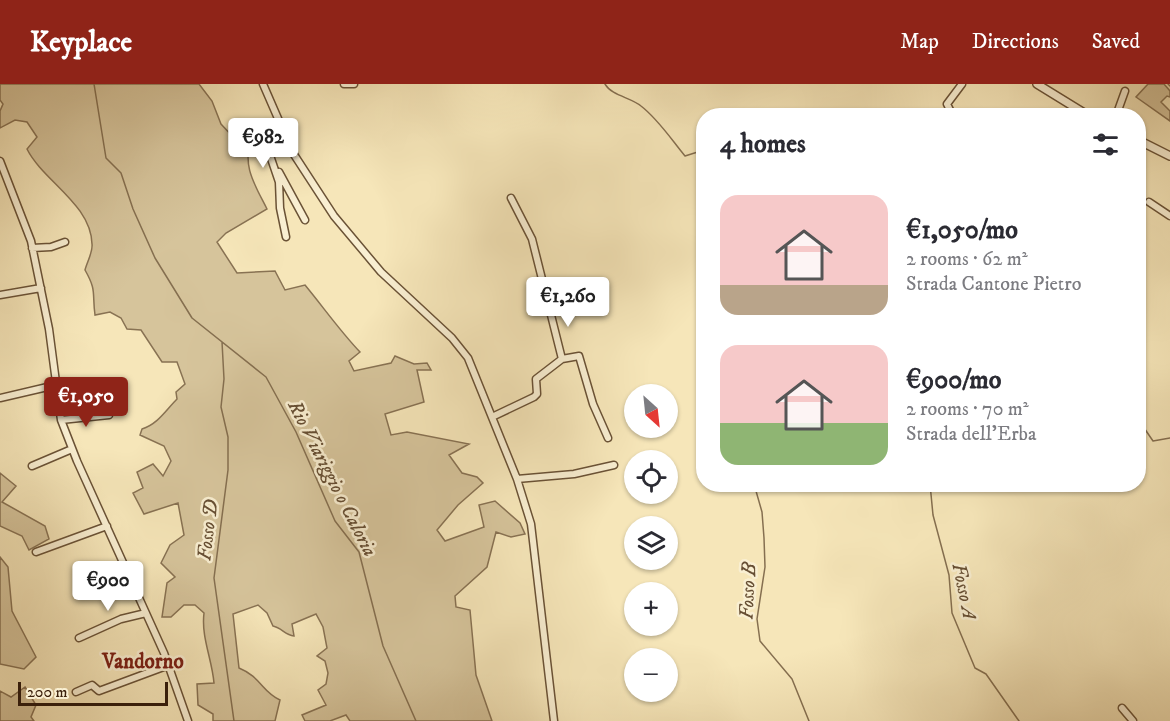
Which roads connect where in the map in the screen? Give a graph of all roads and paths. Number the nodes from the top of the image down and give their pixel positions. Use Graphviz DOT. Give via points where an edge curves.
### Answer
graph roads {
  1 [pos="263,84"];
  2 [pos="344,84"];
  3 [pos="354,84"];
  4 [pos="962,84"];
  5 [pos="1036,84"];
  6 [pos="1125,91"];
  7 [pos="949,108"];
  8 [pos="1076,108"];
  9 [pos="1119,108"];
  10 [pos="278,121"];
  11 [pos="1146,144"];
  12 [pos="1170,156"];
  13 [pos="0,161"];
  14 [pos="276,170"];
  15 [pos="511,198"];
  16 [pos="1149,202"];
  17 [pos="1170,216"];
  18 [pos="305,220"];
  19 [pos="286,237"];
  20 [pos="64,242"];
  21 [pos="32,249"];
  22 [pos="41,288"];
  23 [pos="0,295"];
  24 [pos="562,359"];
  25 [pos="56,385"];
  26 [pos="0,398"];
  27 [pos="110,415"];
  28 [pos="492,417"];
  29 [pos="61,420"];
  30 [pos="608,438"];
  31 [pos="72,449"];
  32 [pos="614,465"];
  33 [pos="32,466"];
  34 [pos="517,479"];
  35 [pos="107,526"];
  36 [pos="36,552"];
  37 [pos="146,613"];
  38 [pos="78,638"];
  39 [pos="169,665"];
  40 [pos="76,692"];
  41 [pos="1122,708"];
  42 [pos="188,721"];
  43 [pos="554,721"];
  44 [pos="1133,721"];
  1 -- 10 [label="street"];
  2 -- 3 [label="street"];
  4 -- 7 [label="street" via="947,104"];
  5 -- 8 [label="street"];
  6 -- 9 [label="street"];
  10 -- 14 [label="street" via="262,132"];
  10 -- 28 [label="street" via="312,185 356,245 461,348"];
  11 -- 12 [label="street"];
  13 -- 21 [label="street"];
  14 -- 18 [label="street"];
  14 -- 19 [label="street"];
  15 -- 24 [label="street" via="532,239"];
  16 -- 17 [label="street"];
  20 -- 21 [label="street"];
  21 -- 22 [label="street"];
  22 -- 23 [label="street"];
  22 -- 25 [label="street"];
  24 -- 28 [label="street" via="536,379 534,397"];
  24 -- 30 [label="street" via="579,356"];
  25 -- 26 [label="street"];
  25 -- 29 [label="street"];
  27 -- 29 [label="street"];
  28 -- 34 [label="street"];
  29 -- 31 [label="street"];
  31 -- 33 [label="street"];
  31 -- 35 [label="street"];
  32 -- 34 [label="street" via="574,474"];
  34 -- 43 [label="street" via="531,524"];
  35 -- 36 [label="street"];
  35 -- 37 [label="street"];
  37 -- 38 [label="street"];
  37 -- 39 [label="street"];
  39 -- 40 [label="street" via="99,691 92,685"];
  39 -- 42 [label="street"];
  41 -- 44 [label="street"];
}
